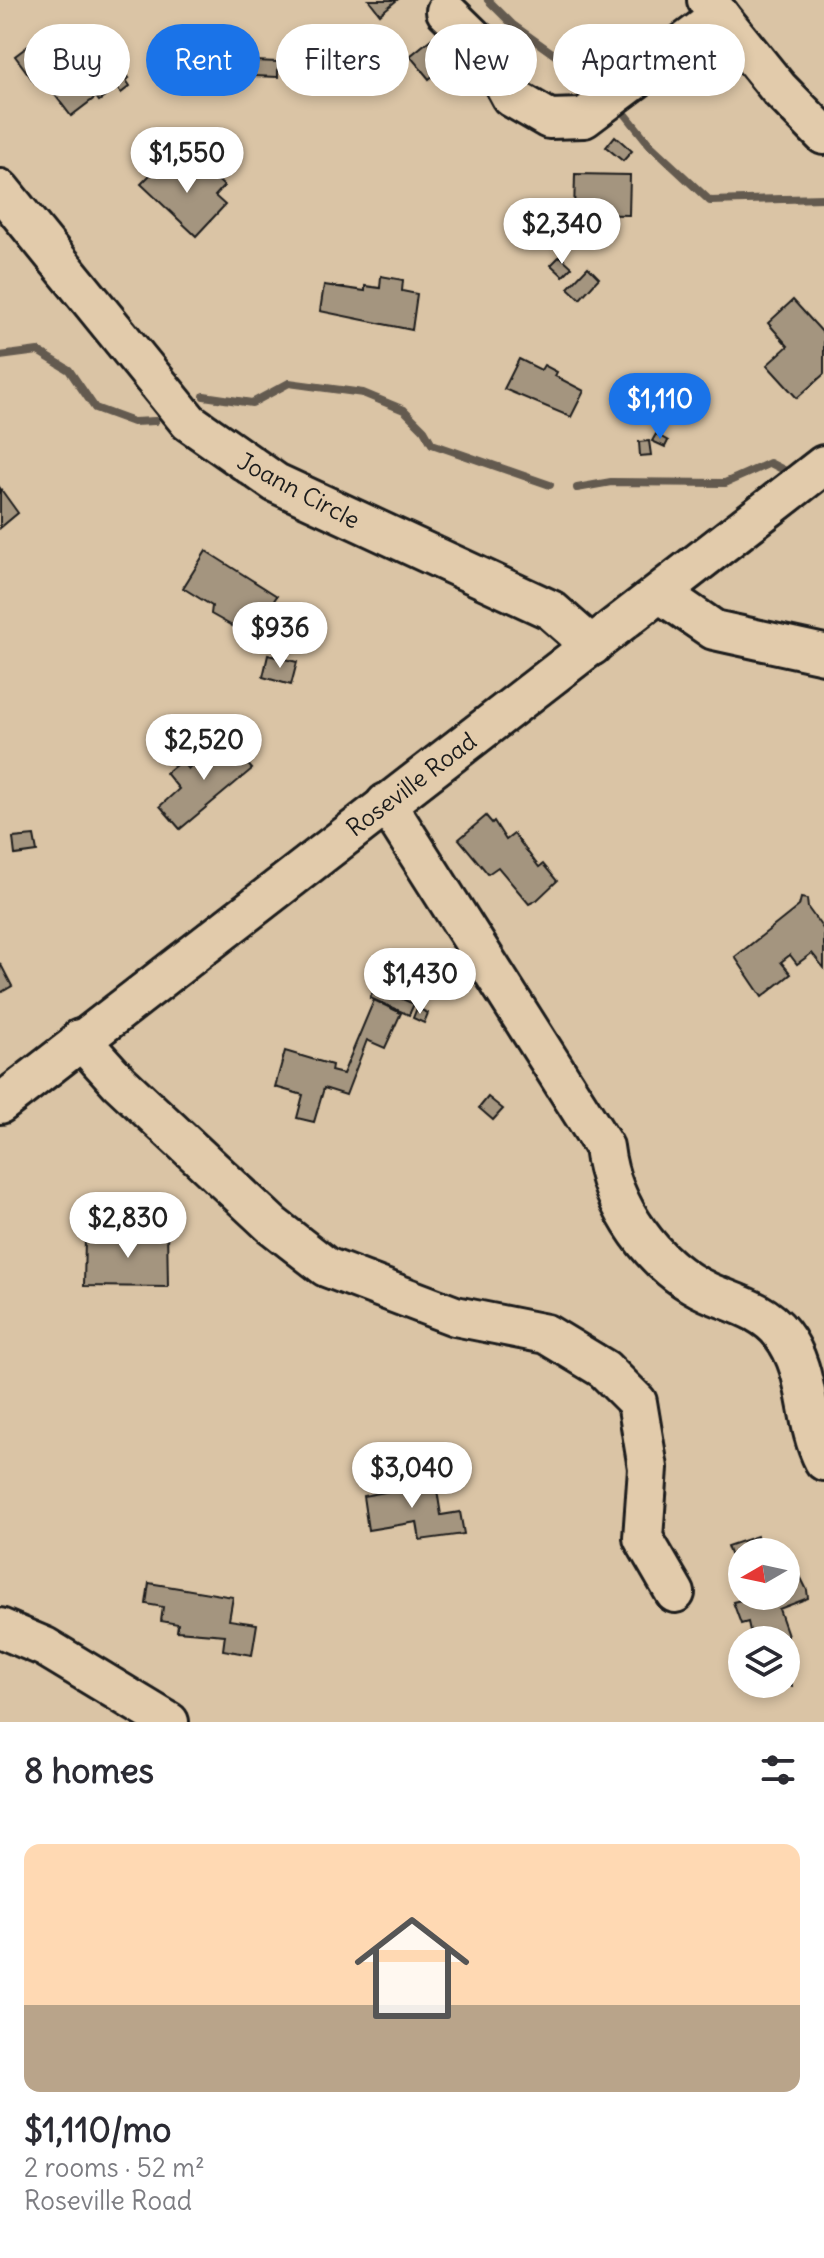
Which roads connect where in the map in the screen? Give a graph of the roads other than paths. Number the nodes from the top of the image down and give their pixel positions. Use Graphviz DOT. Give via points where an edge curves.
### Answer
graph roads {
  1 [pos="714,8"];
  2 [pos="446,11"];
  3 [pos="824,135"];
  4 [pos="0,189"];
  5 [pos="824,465"];
  6 [pos="660,593"];
  7 [pos="592,646"];
  8 [pos="824,654"];
  9 [pos="386,803"];
  10 [pos="80,1039"];
  11 [pos="0,1104"];
  12 [pos="824,1461"];
  13 [pos="675,1593"];
  14 [pos="0,1628"];
  15 [pos="169,1722"];
  1 -- 2 [label="street" via="584,118 549,119 511,97 485,49"];
  1 -- 3 [label="street"];
  4 -- 7 [label="street, Joann Circle" via="189,422 216,444 276,483 551,610"];
  5 -- 6 [label="street, Roseville Road"];
  6 -- 7 [label="street, Roseville Road"];
  6 -- 8 [label="street" via="714,630"];
  7 -- 9 [label="street, Roseville Road"];
  9 -- 10 [label="street, Roseville Road"];
  9 -- 12 [label="street" via="604,1147 618,1199 648,1245 685,1278 765,1318 781,1332 796,1357"];
  10 -- 11 [label="street, Roseville Road"];
  10 -- 13 [label="street" via="272,1225 326,1267 455,1316 546,1334 604,1369 637,1402 648,1468 643,1538"];
  14 -- 15 [label="street" via="45,1647"];
}
